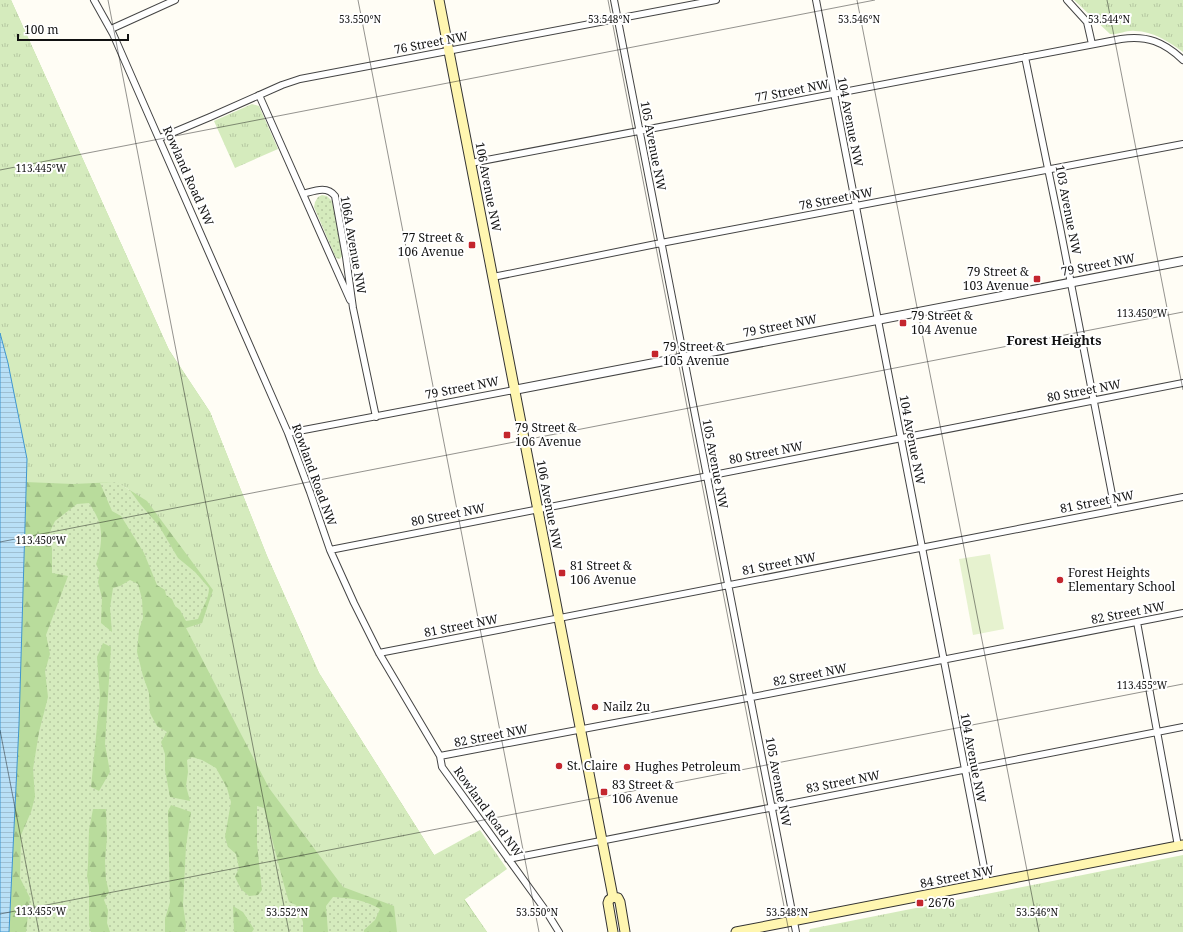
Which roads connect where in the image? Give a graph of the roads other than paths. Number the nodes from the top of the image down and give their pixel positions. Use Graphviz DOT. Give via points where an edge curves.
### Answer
graph roads {
  1 [pos="94,0"];
  2 [pos="175,0"];
  3 [pos="439,0"];
  4 [pos="614,0"];
  5 [pos="716,0"];
  6 [pos="816,0"];
  7 [pos="1067,0"];
  8 [pos="618,19"];
  9 [pos="111,29"];
  10 [pos="1092,44"];
  11 [pos="449,51"];
  12 [pos="1026,57"];
  13 [pos="1183,60"];
  14 [pos="834,94"];
  15 [pos="259,95"];
  16 [pos="640,131"];
  17 [pos="160,138"];
  18 [pos="1183,144"];
  19 [pos="471,163"];
  20 [pos="1049,170"];
  21 [pos="303,194"];
  22 [pos="856,206"];
  23 [pos="661,243"];
  24 [pos="1183,261"];
  25 [pos="493,277"];
  26 [pos="1071,282"];
  27 [pos="353,308"];
  28 [pos="878,320"];
  29 [pos="683,357"];
  30 [pos="1183,383"];
  31 [pos="514,390"];
  32 [pos="1094,401"];
  33 [pos="376,417"];
  34 [pos="288,433"];
  35 [pos="900,438"];
  36 [pos="707,476"];
  37 [pos="1183,497"];
  38 [pos="537,509"];
  39 [pos="1115,510"];
  40 [pos="922,548"];
  41 [pos="330,550"];
  42 [pos="728,585"];
  43 [pos="1183,613"];
  44 [pos="559,619"];
  45 [pos="1137,622"];
  46 [pos="379,653"];
  47 [pos="943,659"];
  48 [pos="750,698"];
  49 [pos="1183,728"];
  50 [pos="580,730"];
  51 [pos="1157,733"];
  52 [pos="440,756"];
  53 [pos="964,770"];
  54 [pos="771,807"];
  55 [pos="601,840"];
  56 [pos="1181,846"];
  57 [pos="508,859"];
  58 [pos="987,883"];
  59 [pos="613,897"];
  60 [pos="794,921"];
  61 [pos="559,932"];
  62 [pos="613,932"];
  63 [pos="625,932"];
  64 [pos="736,932"];
  65 [pos="796,932"];
  1 -- 9 [label="street, Rowland Road NW"];
  2 -- 9 [label="street"];
  3 -- 11 [label="main road, 106 Avenue NW"];
  4 -- 8 [label="street, 105 Avenue NW"];
  5 -- 8 [label="street, 76 Street NW"];
  6 -- 14 [label="street, 104 Avenue NW"];
  7 -- 10 [label="street" via="1087,22"];
  8 -- 11 [label="street, 76 Street NW"];
  8 -- 16 [label="street, 105 Avenue NW"];
  9 -- 17 [label="street, Rowland Road NW"];
  10 -- 12 [label="street, 77 Street NW"];
  10 -- 13 [label="street, 77 Street NW" via="1137,37 1150,39 1163,44"];
  11 -- 15 [label="street, 76 Street NW" via="300,79"];
  11 -- 19 [label="main road, 106 Avenue NW"];
  12 -- 14 [label="street, 77 Street NW"];
  12 -- 20 [label="street, 103 Avenue NW"];
  14 -- 16 [label="street, 77 Street NW"];
  14 -- 22 [label="street, 104 Avenue NW"];
  15 -- 17 [label="street, 76 Street NW"];
  15 -- 21 [label="street, 106A Avenue NW"];
  16 -- 19 [label="street, 77 Street NW"];
  16 -- 23 [label="street, 105 Avenue NW"];
  17 -- 34 [label="street, Rowland Road NW"];
  18 -- 20 [label="street, 78 Street NW"];
  19 -- 25 [label="main road, 106 Avenue NW"];
  20 -- 22 [label="street, 78 Street NW"];
  20 -- 26 [label="street, 103 Avenue NW"];
  21 -- 27 [label="street, 106A Avenue NW"];
  21 -- 27 [label="street, 106A Avenue NW" via="324,189 335,196"];
  22 -- 23 [label="street, 78 Street NW"];
  22 -- 28 [label="street, 104 Avenue NW"];
  23 -- 25 [label="street, 78 Street NW"];
  23 -- 29 [label="street, 105 Avenue NW"];
  24 -- 26 [label="street, 79 Street NW"];
  25 -- 31 [label="main road, 106 Avenue NW"];
  26 -- 28 [label="street, 79 Street NW"];
  26 -- 32 [label="street, 103 Avenue NW"];
  27 -- 33 [label="street, 106A Avenue NW"];
  28 -- 29 [label="street, 79 Street NW"];
  28 -- 35 [label="street, 104 Avenue NW"];
  29 -- 31 [label="street, 79 Street NW"];
  29 -- 36 [label="street, 105 Avenue NW"];
  30 -- 32 [label="street, 80 Street NW"];
  31 -- 33 [label="street, 79 Street NW"];
  31 -- 38 [label="main road, 106 Avenue NW"];
  32 -- 35 [label="street, 80 Street NW"];
  32 -- 39 [label="street, 103 Avenue NW"];
  33 -- 34 [label="street, 79 Street NW"];
  34 -- 41 [label="street, Rowland Road NW"];
  35 -- 36 [label="street, 80 Street NW"];
  35 -- 40 [label="street, 104 Avenue NW"];
  36 -- 38 [label="street, 80 Street NW"];
  36 -- 42 [label="street, 105 Avenue NW"];
  37 -- 39 [label="street, 81 Street NW"];
  38 -- 41 [label="street, 80 Street NW"];
  38 -- 44 [label="main road, 106 Avenue NW"];
  39 -- 40 [label="street, 81 Street NW"];
  40 -- 42 [label="street, 81 Street NW"];
  40 -- 47 [label="street, 104 Avenue NW"];
  41 -- 46 [label="street, Rowland Road NW"];
  42 -- 44 [label="street, 81 Street NW"];
  42 -- 48 [label="street, 105 Avenue NW"];
  43 -- 45 [label="street, 82 Street NW"];
  44 -- 46 [label="street, 81 Street NW"];
  44 -- 50 [label="main road, 106 Avenue NW"];
  45 -- 47 [label="street, 82 Street NW"];
  45 -- 51 [label="street"];
  46 -- 52 [label="street, Rowland Road NW"];
  47 -- 48 [label="street, 82 Street NW"];
  47 -- 53 [label="street, 104 Avenue NW"];
  48 -- 50 [label="street, 82 Street NW"];
  48 -- 54 [label="street, 105 Avenue NW"];
  49 -- 51 [label="street, 83 Street NW"];
  50 -- 52 [label="street, 82 Street NW"];
  50 -- 55 [label="main road, 106 Avenue NW"];
  51 -- 53 [label="street, 83 Street NW"];
  51 -- 56 [label="street"];
  52 -- 57 [label="street, Rowland Road NW" via="442,767"];
  53 -- 54 [label="street, 83 Street NW"];
  53 -- 58 [label="street, 104 Avenue NW"];
  54 -- 55 [label="street, 83 Street NW"];
  54 -- 60 [label="street, 105 Avenue NW"];
  55 -- 57 [label="street, 83 Street NW"];
  55 -- 59 [label="main road, 106 Avenue NW"];
  56 -- 58 [label="main road, 84 Street NW"];
  57 -- 61 [label="street, Rowland Road NW"];
  58 -- 60 [label="main road, 84 Street NW"];
  59 -- 62 [label="main road, 106 Avenue NW" via="608,903"];
  59 -- 63 [label="main road, 106 Avenue NW" via="618,898 620,902"];
  60 -- 64 [label="main road, 84 Street NW"];
  60 -- 65 [label="street, 105 Avenue NW"];
}
